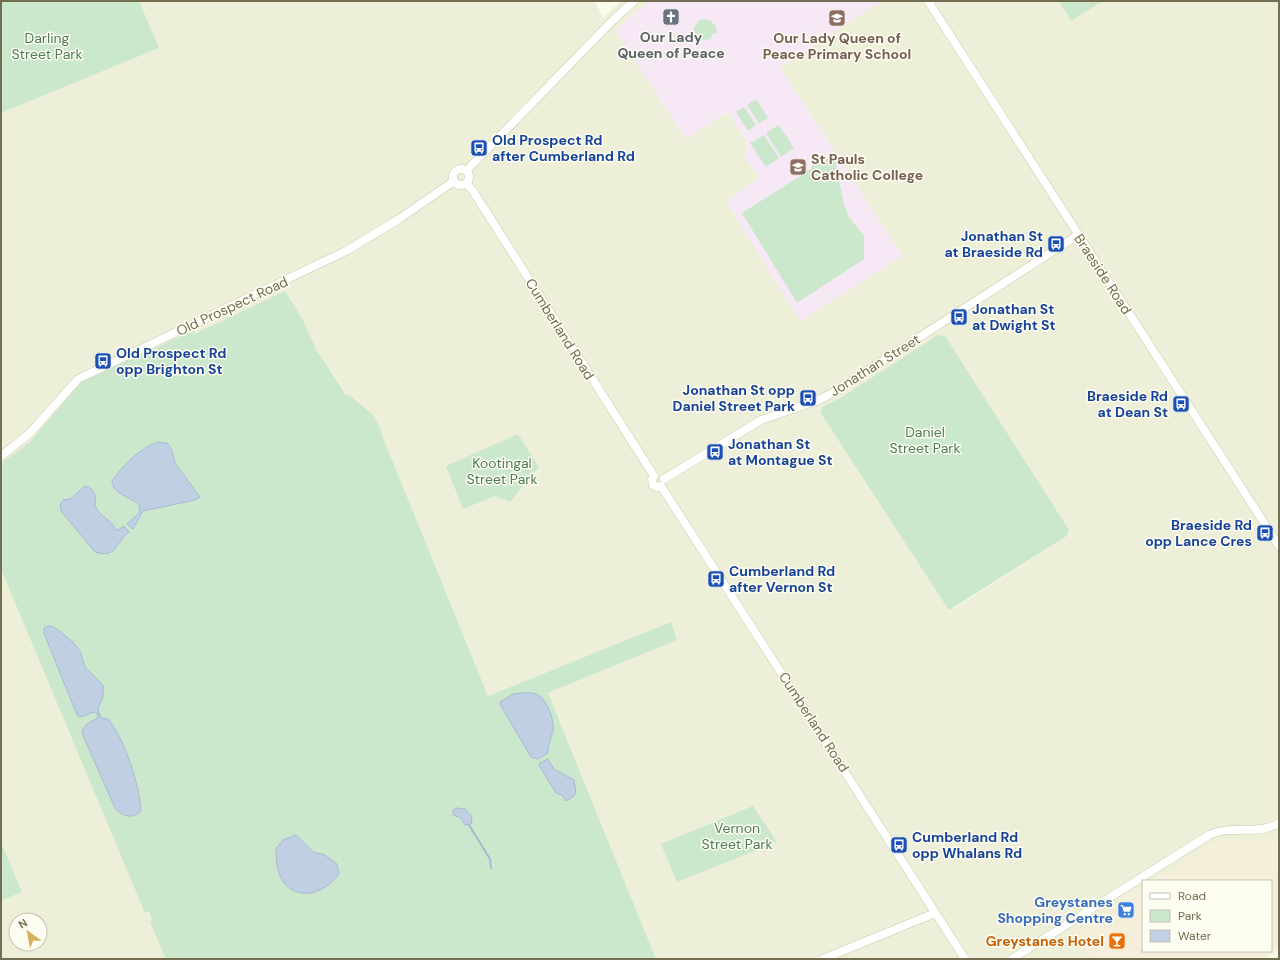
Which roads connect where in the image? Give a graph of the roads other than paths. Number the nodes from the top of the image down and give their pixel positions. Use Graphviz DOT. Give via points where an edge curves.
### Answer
graph roads {
  1 [pos="634,1"];
  2 [pos="928,1"];
  3 [pos="466,171"];
  4 [pos="454,181"];
  5 [pos="466,182"];
  6 [pos="1078,235"];
  7 [pos="1,456"];
  8 [pos="663,483"];
  9 [pos="1279,546"];
  10 [pos="1279,823"];
  11 [pos="935,913"];
  12 [pos="823,959"];
  13 [pos="965,959"];
  14 [pos="1012,959"];
  1 -- 3 [label="street"];
  2 -- 6 [label="street, Braeside Road"];
  3 -- 4 [label="street" via="456,171"];
  3 -- 5 [label="street" via="469,175"];
  4 -- 5 [label="street" via="461,185"];
  4 -- 7 [label="street, Old Prospect Road" via="352,248 78,379 30,433"];
  5 -- 8 [label="street, Cumberland Road" via="654,476 660,475"];
  6 -- 8 [label="street, Jonathan Street" via="836,391 819,400 761,420"];
  6 -- 9 [label="street, Braeside Road"];
  8 -- 11 [label="street, Cumberland Road"];
  10 -- 14 [label="street" via="1260,830 1227,829 1209,835"];
  11 -- 12 [label="street"];
  11 -- 13 [label="street, Cumberland Road"];
}
